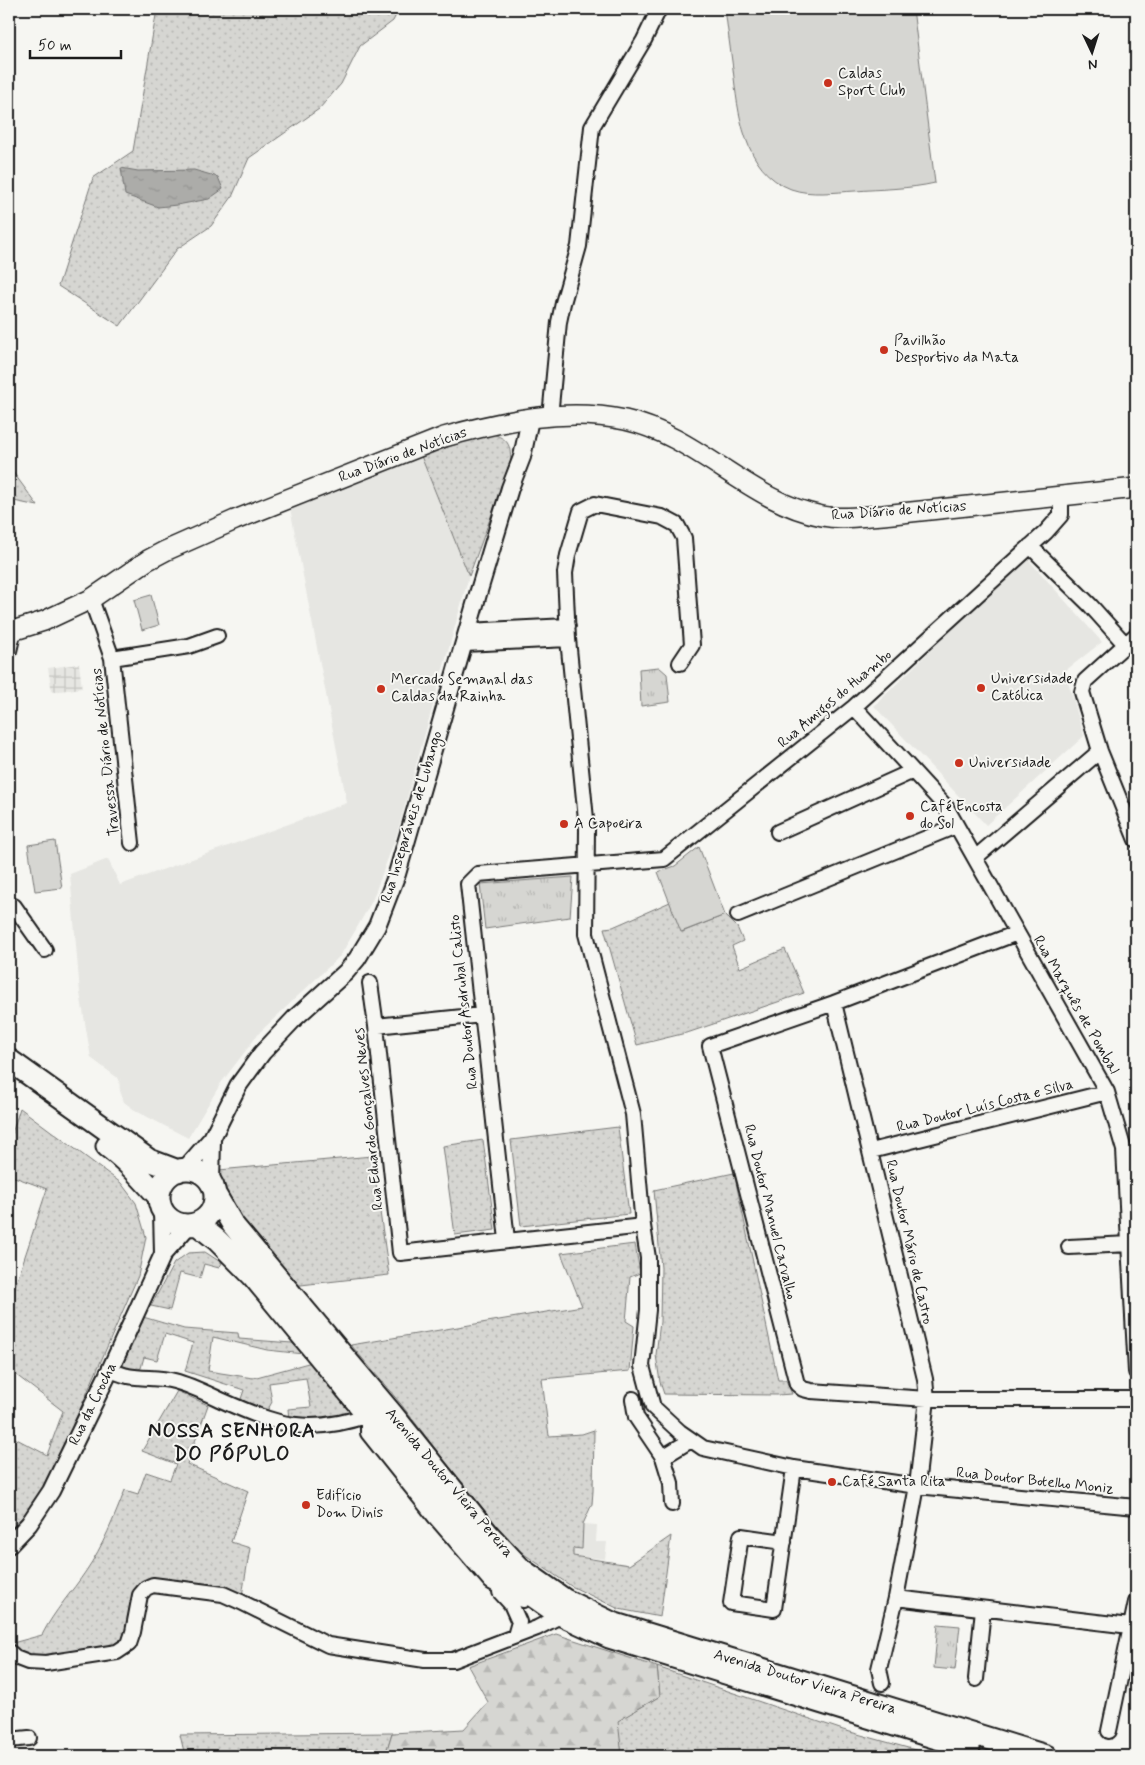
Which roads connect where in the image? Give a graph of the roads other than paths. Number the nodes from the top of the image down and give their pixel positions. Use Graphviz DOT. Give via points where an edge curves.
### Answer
graph roads {
  1 [pos="659,9"];
  2 [pos="550,417"];
  3 [pos="530,419"];
  4 [pos="1136,488"];
  5 [pos="1061,496"];
  6 [pos="1030,546"];
  7 [pos="91,599"];
  8 [pos="12,631"];
  9 [pos="568,633"];
  10 [pos="1136,635"];
  11 [pos="217,636"];
  12 [pos="466,638"];
  13 [pos="1125,644"];
  14 [pos="9,651"];
  15 [pos="112,658"];
  16 [pos="680,663"];
  17 [pos="854,707"];
  18 [pos="1100,751"];
  19 [pos="913,771"];
  20 [pos="956,826"];
  21 [pos="778,832"];
  22 [pos="1136,840"];
  23 [pos="132,843"];
  24 [pos="974,858"];
  25 [pos="587,865"];
  26 [pos="9,904"];
  27 [pos="738,915"];
  28 [pos="1017,933"];
  29 [pos="45,950"];
  30 [pos="370,982"];
  31 [pos="834,1002"];
  32 [pos="482,1015"];
  33 [pos="376,1026"];
  34 [pos="9,1060"];
  35 [pos="9,1077"];
  36 [pos="1107,1092"];
  37 [pos="212,1138"];
  38 [pos="871,1151"];
  39 [pos="181,1170"];
  40 [pos="213,1189"];
  41 [pos="161,1204"];
  42 [pos="193,1224"];
  43 [pos="643,1226"];
  44 [pos="507,1240"];
  45 [pos="1129,1244"];
  46 [pos="1069,1247"];
  47 [pos="163,1254"];
  48 [pos="110,1370"];
  49 [pos="1136,1372"];
  50 [pos="633,1399"];
  51 [pos="927,1399"];
  52 [pos="1136,1399"];
  53 [pos="368,1415"];
  54 [pos="691,1440"];
  55 [pos="663,1457"];
  56 [pos="794,1468"];
  57 [pos="917,1486"];
  58 [pos="672,1504"];
  59 [pos="1136,1507"];
  60 [pos="784,1542"];
  61 [pos="9,1545"];
  62 [pos="491,1582"];
  63 [pos="896,1598"];
  64 [pos="1136,1602"];
  65 [pos="984,1609"];
  66 [pos="562,1616"];
  67 [pos="1130,1626"];
  68 [pos="516,1636"];
  69 [pos="9,1652"];
  70 [pos="976,1679"];
  71 [pos="882,1683"];
  72 [pos="1109,1731"];
  73 [pos="29,1738"];
  74 [pos="9,1740"];
  75 [pos="996,1756"];
  76 [pos="1046,1756"];
  1 -- 2 [label="street" via="592,127 579,246 559,322"];
  2 -- 3 [label="main road, Rua Diário de Notícias"];
  2 -- 5 [label="main road, Rua Diário de Notícias" via="602,417 626,420 648,428 701,454 776,501 822,516 883,515"];
  3 -- 7 [label="main road, Rua Diário de Notícias" via="444,437 244,516 148,560"];
  3 -- 12 [label="street, Rua Inseparáveis de Lubango" via="522,458 510,488"];
  4 -- 5 [label="main road, Rua Diário de Notícias"];
  5 -- 6 [label="street, Rua Amigos do Huambo" via="1061,515"];
  6 -- 13 [label="street"];
  6 -- 17 [label="street, Rua Amigos do Huambo"];
  7 -- 8 [label="main road, Rua Diário de Notícias" via="44,621"];
  7 -- 15 [label="street, Travessa Diário de Notícias"];
  8 -- 14 [label="street"];
  9 -- 12 [label="street"];
  9 -- 16 [label="street, Rua Doutor Botelho Moniz" via="565,573 581,511 596,504 662,517 677,526 684,538 692,645"];
  9 -- 25 [label="street, Rua Doutor Botelho Moniz" via="587,829"];
  10 -- 13 [label="street"];
  11 -- 15 [label="street, Travessa Diário de Notícias" via="189,646"];
  12 -- 37 [label="street, Rua Inseparáveis de Lubango" via="397,874 377,926 346,972 262,1053 238,1086"];
  13 -- 18 [label="street" via="1085,681 1082,692"];
  15 -- 23 [label="street, Travessa Diário de Notícias"];
  17 -- 19 [label="street, Rua Marquês de Pombal"];
  17 -- 25 [label="street, Rua Amigos do Huambo" via="664,859"];
  18 -- 22 [label="street"];
  18 -- 24 [label="street"];
  19 -- 20 [label="street, Rua Marquês de Pombal" via="946,808"];
  19 -- 21 [label="street"];
  20 -- 24 [label="street, Rua Marquês de Pombal"];
  20 -- 27 [label="street"];
  24 -- 28 [label="street, Rua Marquês de Pombal"];
  25 -- 32 [label="street, Rua Doutor Asdrubal Calisto" via="478,874 468,884"];
  25 -- 43 [label="street, Rua Doutor Botelho Moniz" via="586,934 633,1114"];
  26 -- 29 [label="street" via="14,906"];
  28 -- 31 [label="street"];
  28 -- 36 [label="street, Rua Marquês de Pombal"];
  30 -- 33 [label="street, Rua Eduardo Gonçalves Neves"];
  31 -- 38 [label="street, Rua Doutor Mário de Castro"];
  31 -- 51 [label="street, Rua Doutor Manuel Carvalho" via="710,1046 797,1384 803,1390"];
  32 -- 33 [label="street"];
  32 -- 44 [label="street, Rua Doutor Asdrubal Calisto"];
  33 -- 44 [label="street, Rua Eduardo Gonçalves Neves" via="400,1252"];
  34 -- 39 [label="main road" via="149,1160"];
  35 -- 41 [label="main road" via="122,1157"];
  36 -- 38 [label="street, Rua Doutor Luís Costa e Silva"];
  36 -- 45 [label="street, Rua Marquês de Pombal" via="1124,1150"];
  37 -- 39 [label="street, Rua Inseparáveis de Lubango"];
  37 -- 40 [label="street, Rua Inseparáveis de Lubango"];
  38 -- 51 [label="street, Rua Doutor Mário de Castro" via="926,1379"];
  39 -- 40 [label="main road" via="200,1173"];
  39 -- 41 [label="main road" via="163,1182"];
  40 -- 42 [label="main road" via="215,1202 209,1215"];
  40 -- 76 [label="main road, Avenida Doutor Vieira Pereira" via="233,1225 488,1534 521,1569 565,1600 612,1623"];
  41 -- 42 [label="main road" via="174,1222"];
  41 -- 47 [label="street, Rua da Crocha"];
  42 -- 47 [label="street, Rua da Crocha"];
  42 -- 53 [label="main road, Avenida Doutor Vieira Pereira" via="217,1240 253,1276"];
  43 -- 44 [label="street"];
  43 -- 54 [label="street, Rua Doutor Botelho Moniz" via="649,1286 642,1366 653,1407"];
  45 -- 46 [label="street"];
  45 -- 49 [label="street, Rua Marquês de Pombal"];
  47 -- 48 [label="street, Rua da Crocha"];
  48 -- 53 [label="street" via="128,1376 174,1381 258,1417 298,1427 345,1423"];
  48 -- 61 [label="street, Rua da Crocha" via="52,1491 29,1524"];
  50 -- 55 [label="street" via="636,1417"];
  51 -- 52 [label="street"];
  51 -- 57 [label="street, Rua Doutor Mário de Castro"];
  53 -- 62 [label="street, Avenida Doutor Vieira Pereira" via="368,1433"];
  53 -- 66 [label="main road, Avenida Doutor Vieira Pereira" via="474,1544 510,1581"];
  54 -- 55 [label="street"];
  54 -- 56 [label="street, Rua Doutor Botelho Moniz" via="703,1448"];
  55 -- 58 [label="street" via="671,1484"];
  56 -- 57 [label="street, Rua Doutor Botelho Moniz"];
  56 -- 60 [label="street"];
  57 -- 59 [label="street, Rua Doutor Botelho Moniz"];
  57 -- 63 [label="street, Rua Doutor Mário de Castro"];
  60 -- 60 [label="street" via="774,1609 731,1603 741,1536"];
  62 -- 66 [label="street, Avenida Doutor Vieira Pereira" via="540,1610"];
  62 -- 68 [label="street" via="511,1604 519,1622"];
  63 -- 65 [label="street"];
  63 -- 71 [label="street, Rua Doutor Mário de Castro" via="879,1669"];
  64 -- 67 [label="street"];
  65 -- 67 [label="street"];
  65 -- 70 [label="street"];
  66 -- 68 [label="street"];
  66 -- 75 [label="main road, Avenida Doutor Vieira Pereira" via="609,1638"];
  67 -- 72 [label="street"];
  68 -- 69 [label="street" via="453,1660 424,1660 328,1645 223,1594 153,1585 140,1595 129,1644 117,1652 46,1663 28,1662"];
  73 -- 74 [label="street"];
}
